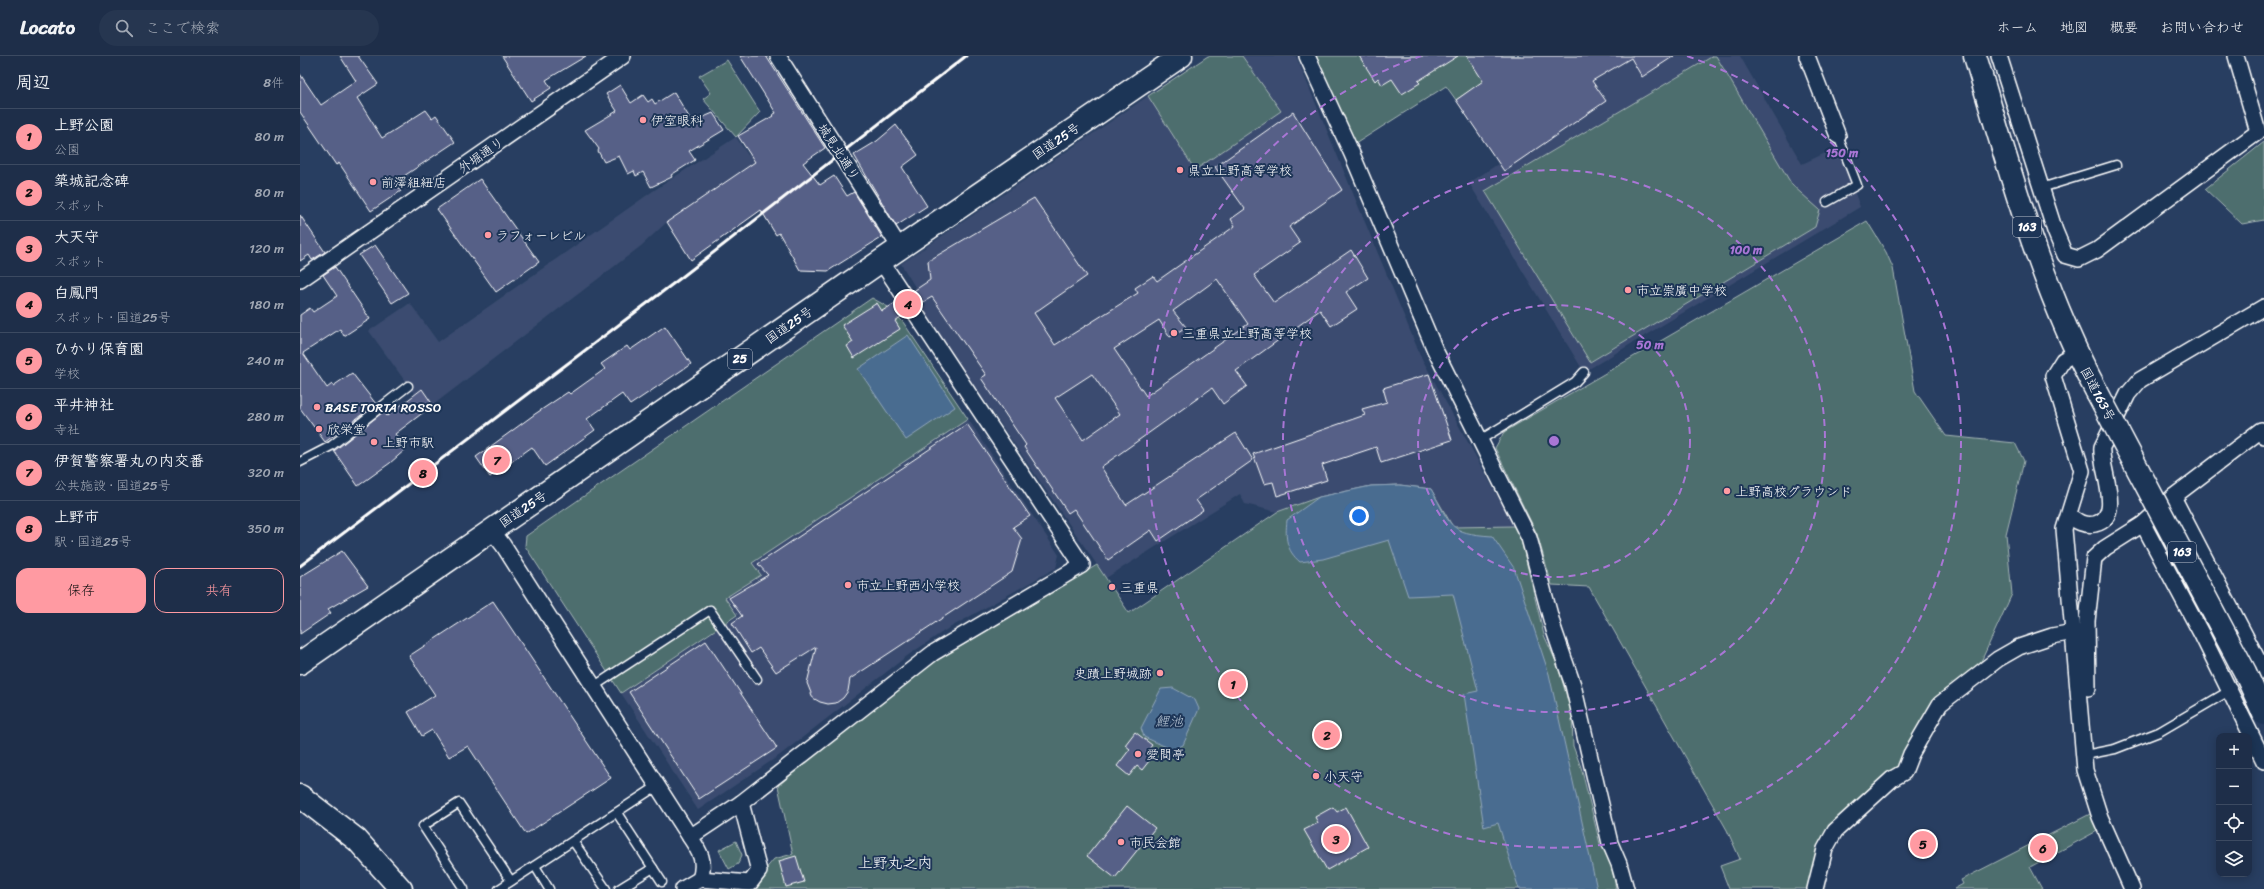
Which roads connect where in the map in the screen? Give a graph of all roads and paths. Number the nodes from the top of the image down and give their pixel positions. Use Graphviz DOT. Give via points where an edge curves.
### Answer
graph roads {
  1 [pos="623,56"];
  2 [pos="778,56"];
  3 [pos="1181,56"];
  4 [pos="1307,56"];
  5 [pos="1807,56"];
  6 [pos="1975,56"];
  7 [pos="2000,56"];
  8 [pos="2236,56"];
  9 [pos="1838,136"];
  10 [pos="2116,165"];
  11 [pos="2041,188"];
  12 [pos="1827,202"];
  13 [pos="900,248"];
  14 [pos="881,261"];
  15 [pos="300,280"];
  16 [pos="2264,308"];
  17 [pos="2076,353"];
  18 [pos="1584,372"];
  19 [pos="408,386"];
  20 [pos="2264,436"];
  21 [pos="1480,440"];
  22 [pos="300,462"];
  23 [pos="2173,498"];
  24 [pos="2070,515"];
  25 [pos="2143,524"];
  26 [pos="492,531"];
  27 [pos="2074,632"];
  28 [pos="300,663"];
  29 [pos="2264,670"];
  30 [pos="757,679"];
  31 [pos="593,687"];
  32 [pos="2229,691"];
  33 [pos="2264,714"];
  34 [pos="2082,725"];
  35 [pos="2084,755"];
  36 [pos="2264,761"];
  37 [pos="657,786"];
  38 [pos="300,796"];
  39 [pos="741,803"];
  40 [pos="617,813"];
  41 [pos="690,837"];
  42 [pos="574,840"];
  43 [pos="535,866"];
  44 [pos="652,868"];
  45 [pos="700,879"];
  46 [pos="662,882"];
  47 [pos="509,885"];
  48 [pos="752,886"];
  49 [pos="401,889"];
  50 [pos="464,889"];
  51 [pos="498,889"];
  52 [pos="549,889"];
  53 [pos="606,889"];
  54 [pos="619,889"];
  55 [pos="683,889"];
  56 [pos="1626,889"];
  57 [pos="1814,889"];
  58 [pos="2132,889"];
  1 -- 15 [label="street, 外堀通り"];
  2 -- 13 [label="street, 城見北通り"];
  3 -- 13 [label="main road, 国道25号 / 25"];
  4 -- 21 [label="street" via="1352,154 1435,350"];
  5 -- 9 [label="street"];
  6 -- 17 [label="main road, 国道163号 / 163" via="2024,219 2054,305"];
  7 -- 11 [label="street"];
  8 -- 11 [label="street" via="2258,132 2097,250 2079,259 2065,255"];
  9 -- 12 [label="lane" via="1857,185"];
  10 -- 11 [label="lane"];
  13 -- 14 [label="main road, 国道25号 / 25"];
  14 -- 26 [label="main road, 国道25号 / 25"];
  14 -- 39 [label="street" via="1082,565 927,657"];
  16 -- 24 [label="street" via="2140,380 2128,394 2102,447 2101,456 2110,496 2110,508 2105,517 2096,524 2078,522"];
  17 -- 24 [label="street" via="2063,360 2054,376 2082,471"];
  17 -- 33 [label="main road, 国道163号 / 163, bridge" via="2245,672"];
  18 -- 21 [label="lane" via="1575,382"];
  19 -- 22 [label="lane" via="331,446"];
  20 -- 23 [label="street" via="2261,430"];
  21 -- 56 [label="street" via="1529,538 1554,630 1573,686 1610,843"];
  23 -- 25 [label="street"];
  23 -- 29 [label="street"];
  24 -- 27 [label="street" via="2064,529"];
  25 -- 32 [label="street"];
  25 -- 34 [label="street" via="2094,558 2087,621 2090,723"];
  26 -- 28 [label="main road, 国道25号 / 25"];
  26 -- 31 [label="street"];
  27 -- 34 [label="street"];
  27 -- 57 [label="street" via="2052,636 2012,651 1940,704 1911,754 1904,772 1892,779 1836,831 1825,849"];
  30 -- 31 [label="lane" via="710,610"];
  31 -- 37 [label="street"];
  32 -- 35 [label="lane" via="2159,732 2115,749"];
  32 -- 36 [label="street"];
  34 -- 35 [label="street"];
  35 -- 58 [label="street" via="2085,770 2100,817"];
  37 -- 40 [label="lane"];
  37 -- 41 [label="street"];
  38 -- 49 [label="main road" via="357,840"];
  39 -- 41 [label="street"];
  39 -- 48 [label="street" via="759,870"];
  40 -- 42 [label="lane"];
  40 -- 44 [label="lane"];
  41 -- 45 [label="street" via="702,857 703,869"];
  42 -- 43 [label="lane"];
  42 -- 53 [label="lane"];
  43 -- 47 [label="lane"];
  43 -- 52 [label="lane"];
  44 -- 46 [label="lane"];
  44 -- 54 [label="lane"];
  45 -- 48 [label="street"];
  45 -- 55 [label="street"];
  47 -- 50 [label="lane" via="459,803 423,826"];
  47 -- 51 [label="lane"];
}
